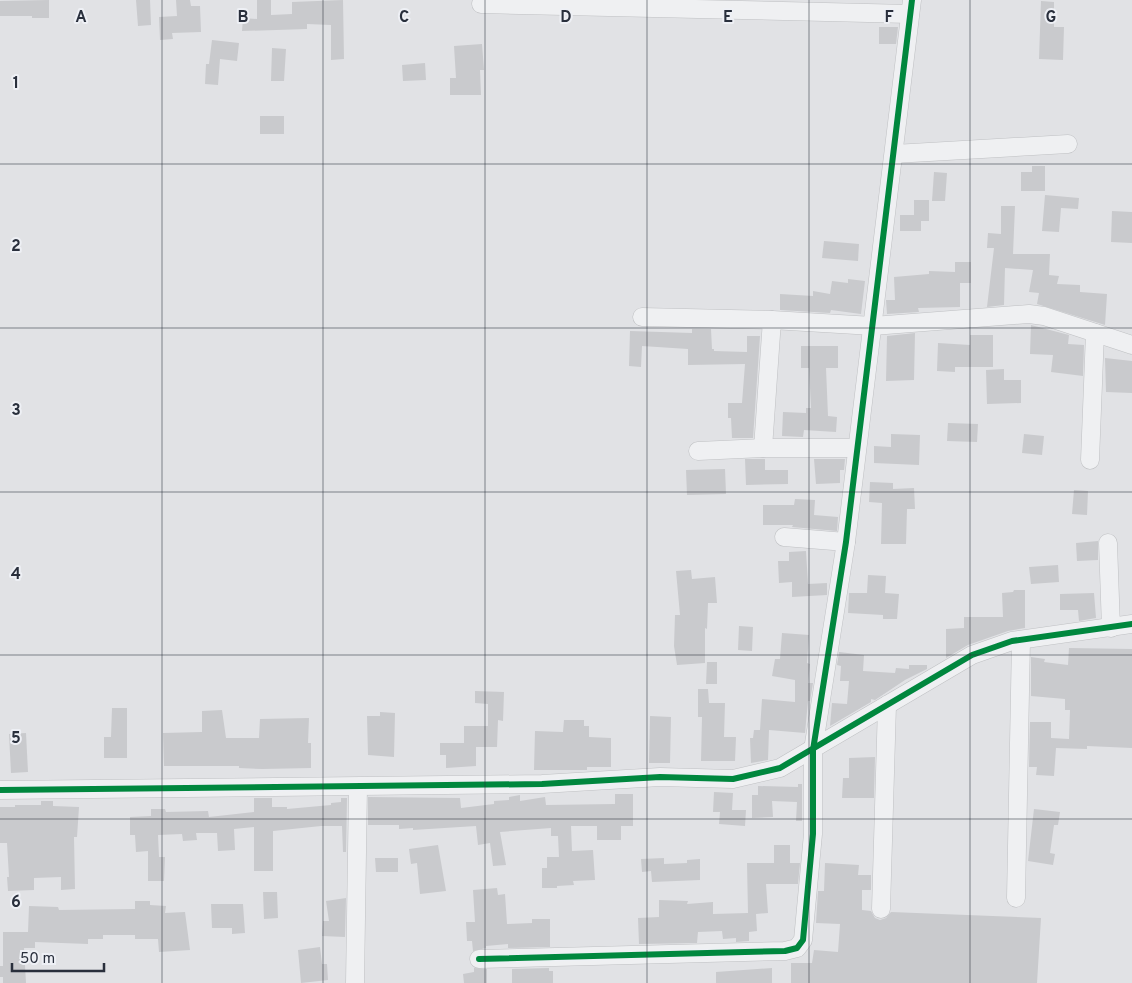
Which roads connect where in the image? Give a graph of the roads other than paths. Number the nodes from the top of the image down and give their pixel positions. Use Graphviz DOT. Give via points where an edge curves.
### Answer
graph roads {
  1 [pos="481,4"];
  2 [pos="911,7"];
  3 [pos="1068,144"];
  4 [pos="894,154"];
  5 [pos="642,317"];
  6 [pos="772,320"];
  7 [pos="873,326"];
  8 [pos="1095,333"];
  9 [pos="1132,345"];
  10 [pos="763,448"];
  11 [pos="857,448"];
  12 [pos="698,451"];
  13 [pos="1090,460"];
  14 [pos="784,537"];
  15 [pos="846,542"];
  16 [pos="1108,542"];
  17 [pos="1132,624"];
  18 [pos="1111,628"];
  19 [pos="1021,640"];
  20 [pos="888,706"];
  21 [pos="813,750"];
  22 [pos="358,787"];
  23 [pos="0,790"];
  24 [pos="1016,898"];
  25 [pos="881,910"];
  26 [pos="478,959"];
  27 [pos="355,983"];
  1 -- 2 [label="street"];
  2 -- 4 [label="street"];
  3 -- 4 [label="street"];
  4 -- 7 [label="street"];
  5 -- 6 [label="street"];
  6 -- 7 [label="street"];
  6 -- 10 [label="street"];
  7 -- 8 [label="street" via="1030,314"];
  7 -- 11 [label="street"];
  8 -- 9 [label="street"];
  8 -- 13 [label="street"];
  10 -- 11 [label="street"];
  10 -- 12 [label="street"];
  11 -- 15 [label="street"];
  14 -- 15 [label="street"];
  15 -- 21 [label="street"];
  16 -- 18 [label="street"];
  17 -- 18 [label="street"];
  18 -- 19 [label="street"];
  19 -- 20 [label="street" via="972,655"];
  19 -- 24 [label="street"];
  20 -- 21 [label="street"];
  20 -- 25 [label="street"];
  21 -- 22 [label="street" via="780,768 733,779 660,777 542,784"];
  21 -- 26 [label="street" via="813,834 804,940 797,948 755,953"];
  22 -- 23 [label="street"];
  22 -- 27 [label="street"];
}
